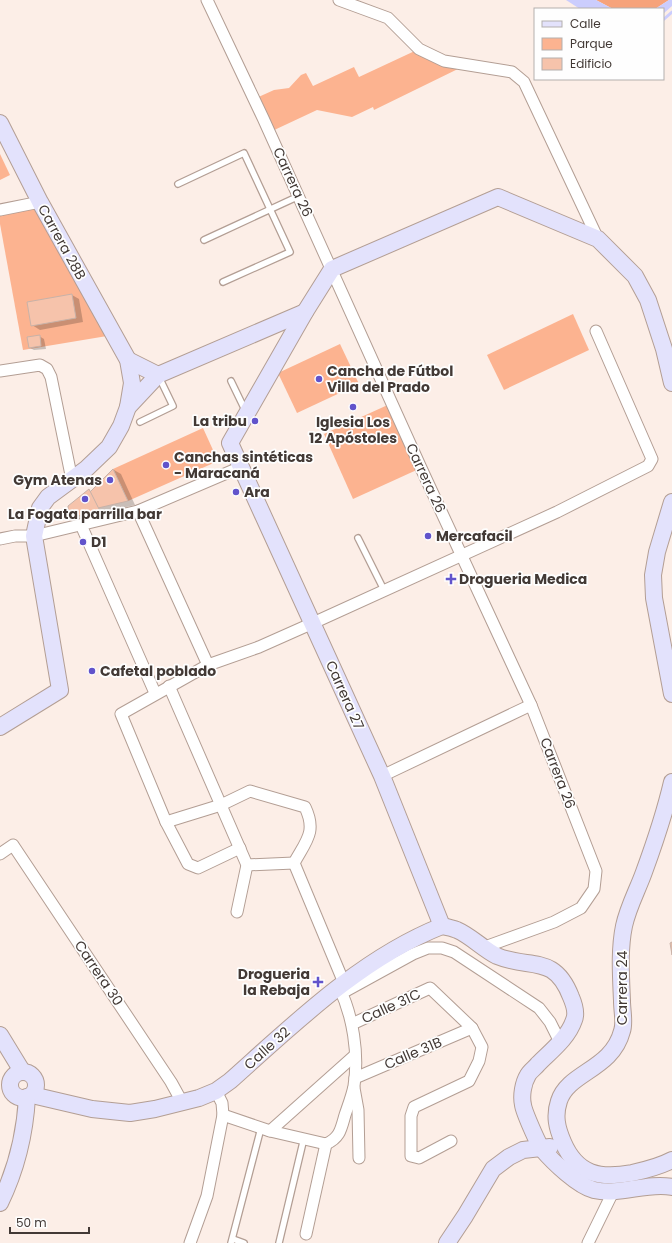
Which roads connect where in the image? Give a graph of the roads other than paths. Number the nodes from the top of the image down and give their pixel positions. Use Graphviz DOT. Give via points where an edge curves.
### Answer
graph roads {
  1 [pos="207,0"];
  2 [pos="339,0"];
  3 [pos="0,123"];
  4 [pos="178,184"];
  5 [pos="299,196"];
  6 [pos="40,202"];
  7 [pos="270,209"];
  8 [pos="0,210"];
  9 [pos="598,239"];
  10 [pos="204,240"];
  11 [pos="332,269"];
  12 [pos="223,282"];
  13 [pos="304,312"];
  14 [pos="596,331"];
  15 [pos="128,360"];
  16 [pos="0,371"];
  17 [pos="158,375"];
  18 [pos="231,380"];
  19 [pos="672,383"];
  20 [pos="128,408"];
  21 [pos="247,414"];
  22 [pos="140,422"];
  23 [pos="241,467"];
  24 [pos="72,480"];
  25 [pos="672,502"];
  26 [pos="138,510"];
  27 [pos="81,524"];
  28 [pos="34,536"];
  29 [pos="358,538"];
  30 [pos="0,539"];
  31 [pos="461,554"];
  32 [pos="384,590"];
  33 [pos="313,623"];
  34 [pos="208,665"];
  35 [pos="169,686"];
  36 [pos="155,693"];
  37 [pos="672,694"];
  38 [pos="531,705"];
  39 [pos="0,727"];
  40 [pos="382,776"];
  41 [pos="672,782"];
  42 [pos="221,805"];
  43 [pos="166,822"];
  44 [pos="240,848"];
  45 [pos="0,854"];
  46 [pos="294,862"];
  47 [pos="247,865"];
  48 [pos="237,912"];
  49 [pos="442,926"];
  50 [pos="482,948"];
  51 [pos="342,988"];
  52 [pos="352,1024"];
  53 [pos="472,1028"];
  54 [pos="4,1042"];
  55 [pos="560,1042"];
  56 [pos="354,1056"];
  57 [pos="354,1082"];
  58 [pos="18,1087"];
  59 [pos="216,1091"];
  60 [pos="182,1102"];
  61 [pos="223,1116"];
  62 [pos="265,1130"];
  63 [pos="304,1138"];
  64 [pos="452,1141"];
  65 [pos="326,1144"];
  66 [pos="542,1148"];
  67 [pos="568,1153"];
  68 [pos="359,1158"];
  69 [pos="672,1160"];
  70 [pos="672,1187"];
  71 [pos="613,1192"];
  72 [pos="0,1204"];
  73 [pos="306,1234"];
  74 [pos="232,1241"];
  75 [pos="190,1243"];
  76 [pos="244,1243"];
  77 [pos="279,1243"];
  78 [pos="447,1243"];
  79 [pos="588,1243"];
  1 -- 5 [label="street, Carrera 26"];
  2 -- 9 [label="street" via="388,18 419,49 444,61 512,72 524,82"];
  3 -- 6 [label="main road, Carrera 28B"];
  4 -- 7 [label="lane" via="244,153"];
  5 -- 7 [label="lane"];
  5 -- 11 [label="street, Carrera 26"];
  6 -- 8 [label="street"];
  6 -- 15 [label="main road, Carrera 28B"];
  7 -- 10 [label="lane"];
  7 -- 12 [label="lane" via="290,252"];
  9 -- 11 [label="main road" via="498,197"];
  9 -- 19 [label="main road" via="635,276 648,300"];
  11 -- 13 [label="main road"];
  11 -- 31 [label="street, Carrera 26"];
  13 -- 17 [label="main road"];
  13 -- 21 [label="main road"];
  14 -- 31 [label="street" via="652,459 648,466"];
  15 -- 17 [label="main road"];
  15 -- 20 [label="main road, Carrera 28B" via="132,383"];
  16 -- 24 [label="street" via="40,365 47,369 51,377"];
  17 -- 20 [label="main road"];
  17 -- 22 [label="lane" via="173,406"];
  18 -- 21 [label="lane"];
  20 -- 24 [label="main road" via="109,447"];
  21 -- 23 [label="main road, Carrera 27" via="230,443"];
  23 -- 26 [label="street"];
  23 -- 33 [label="main road, Carrera 27"];
  24 -- 28 [label="main road" via="48,497 40,508"];
  25 -- 37 [label="main road" via="653,575 654,598"];
  26 -- 27 [label="street"];
  26 -- 34 [label="street"];
  27 -- 28 [label="street"];
  27 -- 36 [label="street"];
  28 -- 30 [label="street"];
  28 -- 39 [label="main road" via="60,690"];
  29 -- 32 [label="lane"];
  31 -- 32 [label="street"];
  31 -- 38 [label="street, Carrera 26"];
  32 -- 33 [label="street"];
  33 -- 34 [label="street" via="259,647"];
  33 -- 40 [label="main road, Carrera 27"];
  34 -- 35 [label="street"];
  35 -- 36 [label="street"];
  35 -- 42 [label="street"];
  36 -- 43 [label="street" via="121,714"];
  38 -- 40 [label="street"];
  38 -- 50 [label="street, Carrera 26" via="596,871 594,889 581,908 554,922"];
  40 -- 49 [label="main road, Carrera 27"];
  41 -- 67 [label="main road, Carrera 24" via="652,850 624,925 621,946 623,1029 618,1046 600,1064 566,1088 559,1099 555,1115 558,1131"];
  42 -- 43 [label="street"];
  42 -- 44 [label="street"];
  42 -- 46 [label="street" via="250,791 305,807 311,820 310,834"];
  43 -- 44 [label="street" via="188,864 198,868"];
  44 -- 47 [label="street"];
  45 -- 60 [label="street, Carrera 30" via="13,845"];
  46 -- 47 [label="street"];
  46 -- 51 [label="street"];
  47 -- 48 [label="street"];
  49 -- 50 [label="main road" via="457,930"];
  49 -- 51 [label="main road, Calle 32" via="426,932"];
  50 -- 55 [label="main road" via="509,960 538,964 555,971 567,987 575,1010 574,1020"];
  51 -- 52 [label="street"];
  51 -- 55 [label="street" via="413,954 428,948 442,948 454,952 539,1008 550,1022"];
  51 -- 59 [label="main road, Calle 32" via="312,1007"];
  52 -- 53 [label="street, Calle 31C" via="430,988"];
  52 -- 56 [label="street"];
  53 -- 57 [label="street, Calle 31B"];
  53 -- 64 [label="street" via="482,1047 479,1061 469,1081 414,1106 411,1116 411,1156 419,1158"];
  54 -- 58 [label="main road"];
  55 -- 66 [label="main road" via="528,1075 523,1089 523,1104"];
  56 -- 57 [label="street"];
  56 -- 62 [label="street"];
  57 -- 65 [label="street" via="340,1132 334,1140"];
  57 -- 68 [label="street" via="358,1110"];
  58 -- 60 [label="main road, Calle 32" via="92,1109 130,1113"];
  58 -- 72 [label="main road" via="21,1146"];
  59 -- 60 [label="main road, Calle 32"];
  59 -- 61 [label="street" via="222,1103"];
  61 -- 62 [label="street"];
  61 -- 75 [label="street" via="207,1196"];
  62 -- 63 [label="street"];
  62 -- 74 [label="lane"];
  63 -- 65 [label="street"];
  63 -- 77 [label="lane"];
  65 -- 73 [label="street"];
  66 -- 67 [label="main road" via="558,1147"];
  66 -- 71 [label="main road" via="582,1184 593,1189"];
  66 -- 78 [label="main road" via="523,1150 493,1169"];
  67 -- 69 [label="main road, Carrera 24" via="585,1171 613,1177 649,1170"];
  70 -- 71 [label="main road" via="664,1185"];
  71 -- 79 [label="street"];
  74 -- 76 [label="lane"];
}
